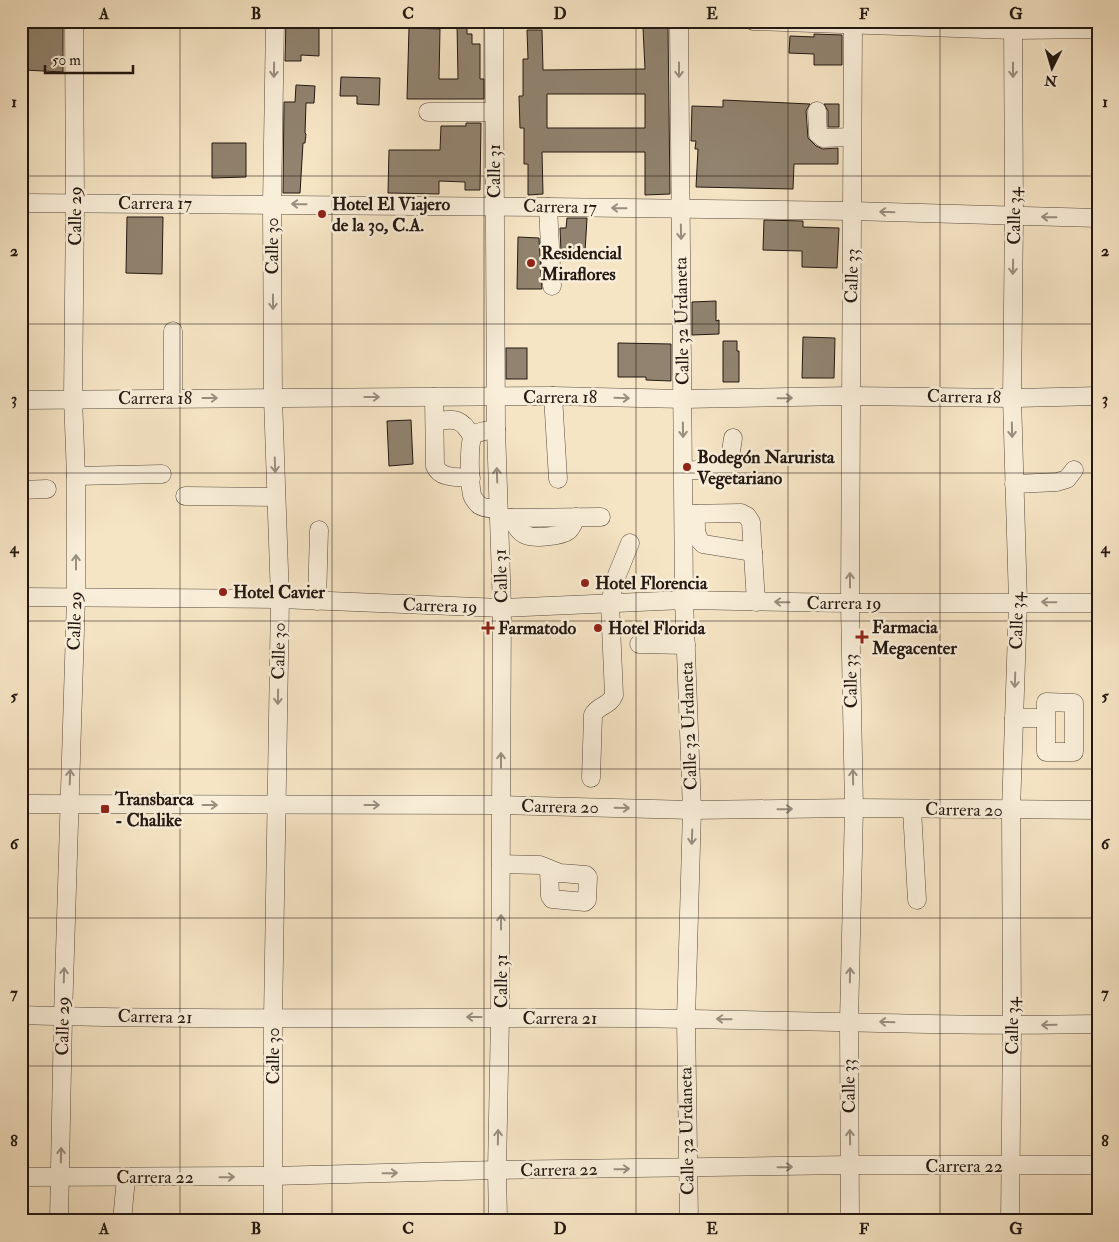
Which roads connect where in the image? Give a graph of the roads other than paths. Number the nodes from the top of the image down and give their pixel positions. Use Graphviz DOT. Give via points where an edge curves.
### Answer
graph roads {
  1 [pos="74,21"];
  2 [pos="275,21"];
  3 [pos="494,21"];
  4 [pos="679,21"];
  5 [pos="753,21"];
  6 [pos="758,21"];
  7 [pos="853,23"];
  8 [pos="1067,25"];
  9 [pos="1013,26"];
  10 [pos="1098,29"];
  11 [pos="817,111"];
  12 [pos="428,112"];
  13 [pos="494,112"];
  14 [pos="852,137"];
  15 [pos="21,203"];
  16 [pos="76,203"];
  17 [pos="272,204"];
  18 [pos="494,206"];
  19 [pos="548,207"];
  20 [pos="680,209"];
  21 [pos="852,211"];
  22 [pos="1014,216"];
  23 [pos="1098,218"];
  24 [pos="552,286"];
  25 [pos="173,330"];
  26 [pos="552,396"];
  27 [pos="850,396"];
  28 [pos="1098,396"];
  29 [pos="434,397"];
  30 [pos="496,397"];
  31 [pos="73,398"];
  32 [pos="173,398"];
  33 [pos="273,398"];
  34 [pos="1012,398"];
  35 [pos="683,399"];
  36 [pos="21,400"];
  37 [pos="435,422"];
  38 [pos="496,429"];
  39 [pos="472,437"];
  40 [pos="733,438"];
  41 [pos="1074,470"];
  42 [pos="684,471"];
  43 [pos="162,474"];
  44 [pos="76,476"];
  45 [pos="471,478"];
  46 [pos="558,479"];
  47 [pos="1014,484"];
  48 [pos="47,489"];
  49 [pos="21,490"];
  50 [pos="185,496"];
  51 [pos="276,497"];
  52 [pos="690,514"];
  53 [pos="503,515"];
  54 [pos="601,517"];
  55 [pos="319,530"];
  56 [pos="630,542"];
  57 [pos="753,552"];
  58 [pos="21,597"];
  59 [pos="76,597"];
  60 [pos="280,599"];
  61 [pos="684,600"];
  62 [pos="317,601"];
  63 [pos="756,602"];
  64 [pos="1018,602"];
  65 [pos="850,603"];
  66 [pos="1098,603"];
  67 [pos="610,604"];
  68 [pos="502,608"];
  69 [pos="639,644"];
  70 [pos="686,644"];
  71 [pos="1014,718"];
  72 [pos="1045,718"];
  73 [pos="591,778"];
  74 [pos="21,804"];
  75 [pos="69,804"];
  76 [pos="276,805"];
  77 [pos="501,805"];
  78 [pos="854,808"];
  79 [pos="912,809"];
  80 [pos="692,810"];
  81 [pos="1011,810"];
  82 [pos="1098,810"];
  83 [pos="501,864"];
  84 [pos="549,869"];
  85 [pos="916,900"];
  86 [pos="21,1015"];
  87 [pos="63,1016"];
  88 [pos="500,1017"];
  89 [pos="273,1018"];
  90 [pos="686,1019"];
  91 [pos="848,1022"];
  92 [pos="1098,1024"];
  93 [pos="1012,1026"];
  94 [pos="1098,1165"];
  95 [pos="850,1166"];
  96 [pos="1011,1166"];
  97 [pos="688,1169"];
  98 [pos="497,1170"];
  99 [pos="273,1176"];
  100 [pos="21,1177"];
  101 [pos="61,1177"];
  102 [pos="126,1178"];
  103 [pos="59,1221"];
  104 [pos="122,1221"];
  105 [pos="273,1221"];
  106 [pos="498,1221"];
  107 [pos="688,1221"];
  108 [pos="850,1221"];
  109 [pos="1010,1221"];
  1 -- 16 [label="street, Calle 29"];
  2 -- 17 [label="street, Calle 30, one-way"];
  3 -- 13 [label="street, Calle 31"];
  4 -- 20 [label="street, Calle 32 Urdaneta, one-way"];
  5 -- 6 [label="street"];
  6 -- 7 [label="street"];
  7 -- 9 [label="street"];
  7 -- 14 [label="street, Calle 33"];
  8 -- 9 [label="street"];
  8 -- 10 [label="street"];
  9 -- 22 [label="street, Calle 34, one-way"];
  11 -- 14 [label="street" via="820,137"];
  12 -- 13 [label="street"];
  13 -- 18 [label="street, Calle 31"];
  14 -- 21 [label="street, Calle 33"];
  15 -- 16 [label="street, Carrera 17"];
  16 -- 17 [label="street, Carrera 17"];
  16 -- 31 [label="street, Calle 29"];
  18 -- 17 [label="street, Carrera 17, one-way"];
  17 -- 33 [label="street, Calle 30, one-way"];
  18 -- 19 [label="street, Carrera 17"];
  18 -- 30 [label="street, Calle 31"];
  20 -- 19 [label="street, Carrera 17, one-way"];
  19 -- 24 [label="street"];
  20 -- 21 [label="street, Carrera 17"];
  20 -- 35 [label="street, Calle 32 Urdaneta, one-way"];
  22 -- 21 [label="street, Carrera 17, one-way"];
  21 -- 27 [label="street, Calle 33"];
  23 -- 22 [label="street, Carrera 17, one-way"];
  22 -- 34 [label="street, Calle 34, one-way"];
  25 -- 32 [label="street"];
  26 -- 30 [label="street, Carrera 18"];
  26 -- 35 [label="street, Carrera 18, one-way"];
  26 -- 46 [label="street"];
  27 -- 34 [label="street, Carrera 18"];
  35 -- 27 [label="street, Carrera 18, one-way"];
  65 -- 27 [label="street, Calle 33, one-way"];
  28 -- 34 [label="street, Carrera 18"];
  29 -- 30 [label="street, Carrera 18"];
  33 -- 29 [label="street, Carrera 18, one-way"];
  29 -- 37 [label="street"];
  30 -- 38 [label="street, Calle 31"];
  31 -- 32 [label="street, Carrera 18"];
  31 -- 36 [label="street, Carrera 18"];
  31 -- 44 [label="street, Calle 29"];
  32 -- 33 [label="street, Carrera 18, one-way"];
  33 -- 51 [label="street, Calle 30, one-way"];
  34 -- 47 [label="street, Calle 34, one-way"];
  35 -- 42 [label="street, Calle 32 Urdaneta, one-way"];
  37 -- 39 [label="street" via="456,420 468,429"];
  37 -- 45 [label="street" via="437,470 441,474"];
  38 -- 39 [label="street"];
  53 -- 38 [label="street, Calle 31, one-way"];
  39 -- 45 [label="street" via="469,445"];
  40 -- 42 [label="street" via="729,465"];
  41 -- 47 [label="street" via="1067,479 1058,482"];
  42 -- 52 [label="street, Calle 32 Urdaneta"];
  43 -- 44 [label="street"];
  59 -- 44 [label="street, Calle 29, one-way"];
  45 -- 53 [label="street" via="472,496 479,505"];
  47 -- 64 [label="street, Calle 34"];
  48 -- 49 [label="street"];
  50 -- 51 [label="street"];
  51 -- 60 [label="street, Calle 30"];
  52 -- 57 [label="street" via="698,540 703,544"];
  52 -- 57 [label="street" via="741,513 747,516 751,522"];
  52 -- 61 [label="street, Calle 32 Urdaneta"];
  53 -- 54 [label="street" via="525,535 540,537 567,532 576,517"];
  53 -- 68 [label="street, Calle 31"];
  55 -- 62 [label="street"];
  56 -- 67 [label="street" via="615,580"];
  57 -- 63 [label="street"];
  58 -- 59 [label="street, Carrera 19"];
  59 -- 60 [label="street, Carrera 19"];
  75 -- 59 [label="street, Calle 29, one-way"];
  60 -- 62 [label="street, Carrera 19"];
  60 -- 76 [label="street, Calle 30, one-way"];
  61 -- 63 [label="street, Carrera 19"];
  61 -- 67 [label="street, Carrera 19"];
  61 -- 70 [label="street, Calle 32 Urdaneta"];
  62 -- 68 [label="street, Carrera 19"];
  65 -- 63 [label="street, Carrera 19, one-way"];
  64 -- 65 [label="street, Carrera 19"];
  66 -- 64 [label="street, Carrera 19, one-way"];
  64 -- 71 [label="street, Calle 34, one-way"];
  78 -- 65 [label="street, Calle 33, one-way"];
  67 -- 68 [label="street, Carrera 19"];
  67 -- 73 [label="street" via="614,695 610,703 598,708 593,715"];
  77 -- 68 [label="street, Calle 31, one-way"];
  69 -- 70 [label="street"];
  70 -- 80 [label="street, Calle 32 Urdaneta"];
  71 -- 72 [label="street"];
  71 -- 81 [label="street, Calle 34"];
  74 -- 75 [label="street, Carrera 20"];
  75 -- 76 [label="street, Carrera 20, one-way"];
  87 -- 75 [label="street, Calle 29, one-way"];
  76 -- 77 [label="street, Carrera 20, one-way"];
  76 -- 89 [label="street, Calle 30"];
  77 -- 80 [label="street, Carrera 20, one-way"];
  77 -- 83 [label="street, Calle 31"];
  78 -- 79 [label="street, Carrera 20"];
  80 -- 78 [label="street, Carrera 20, one-way"];
  91 -- 78 [label="street, Calle 33, one-way"];
  79 -- 81 [label="street, Carrera 20"];
  79 -- 85 [label="street"];
  80 -- 90 [label="street, Calle 32 Urdaneta, one-way"];
  81 -- 82 [label="street, Carrera 20"];
  81 -- 93 [label="street, Calle 34"];
  83 -- 84 [label="street" via="540,865"];
  88 -- 83 [label="street, Calle 31, one-way"];
  86 -- 87 [label="street, Carrera 21"];
  87 -- 89 [label="street, Carrera 21"];
  101 -- 87 [label="street, Calle 29, one-way"];
  88 -- 89 [label="street, Carrera 21, one-way"];
  88 -- 90 [label="street, Carrera 21"];
  98 -- 88 [label="street, Calle 31, one-way"];
  89 -- 99 [label="street, Calle 30"];
  91 -- 90 [label="street, Carrera 21, one-way"];
  90 -- 97 [label="street, Calle 32 Urdaneta"];
  93 -- 91 [label="street, Carrera 21, one-way"];
  95 -- 91 [label="street, Calle 33, one-way"];
  92 -- 93 [label="street, Carrera 21, one-way"];
  93 -- 96 [label="street, Calle 34"];
  94 -- 96 [label="street, Carrera 22"];
  95 -- 96 [label="street, Carrera 22"];
  97 -- 95 [label="street, Carrera 22, one-way"];
  95 -- 108 [label="street, Calle 33"];
  96 -- 109 [label="street, Calle 34"];
  98 -- 97 [label="street, Carrera 22, one-way"];
  97 -- 107 [label="street, Calle 32 Urdaneta"];
  99 -- 98 [label="street, Carrera 22, one-way"];
  98 -- 106 [label="street, Calle 31"];
  102 -- 99 [label="street, Carrera 22, one-way"];
  99 -- 105 [label="street, Calle 30"];
  100 -- 101 [label="street, Carrera 22"];
  101 -- 102 [label="street, Carrera 22"];
  101 -- 103 [label="street, Calle 29"];
  102 -- 104 [label="street"];
}
